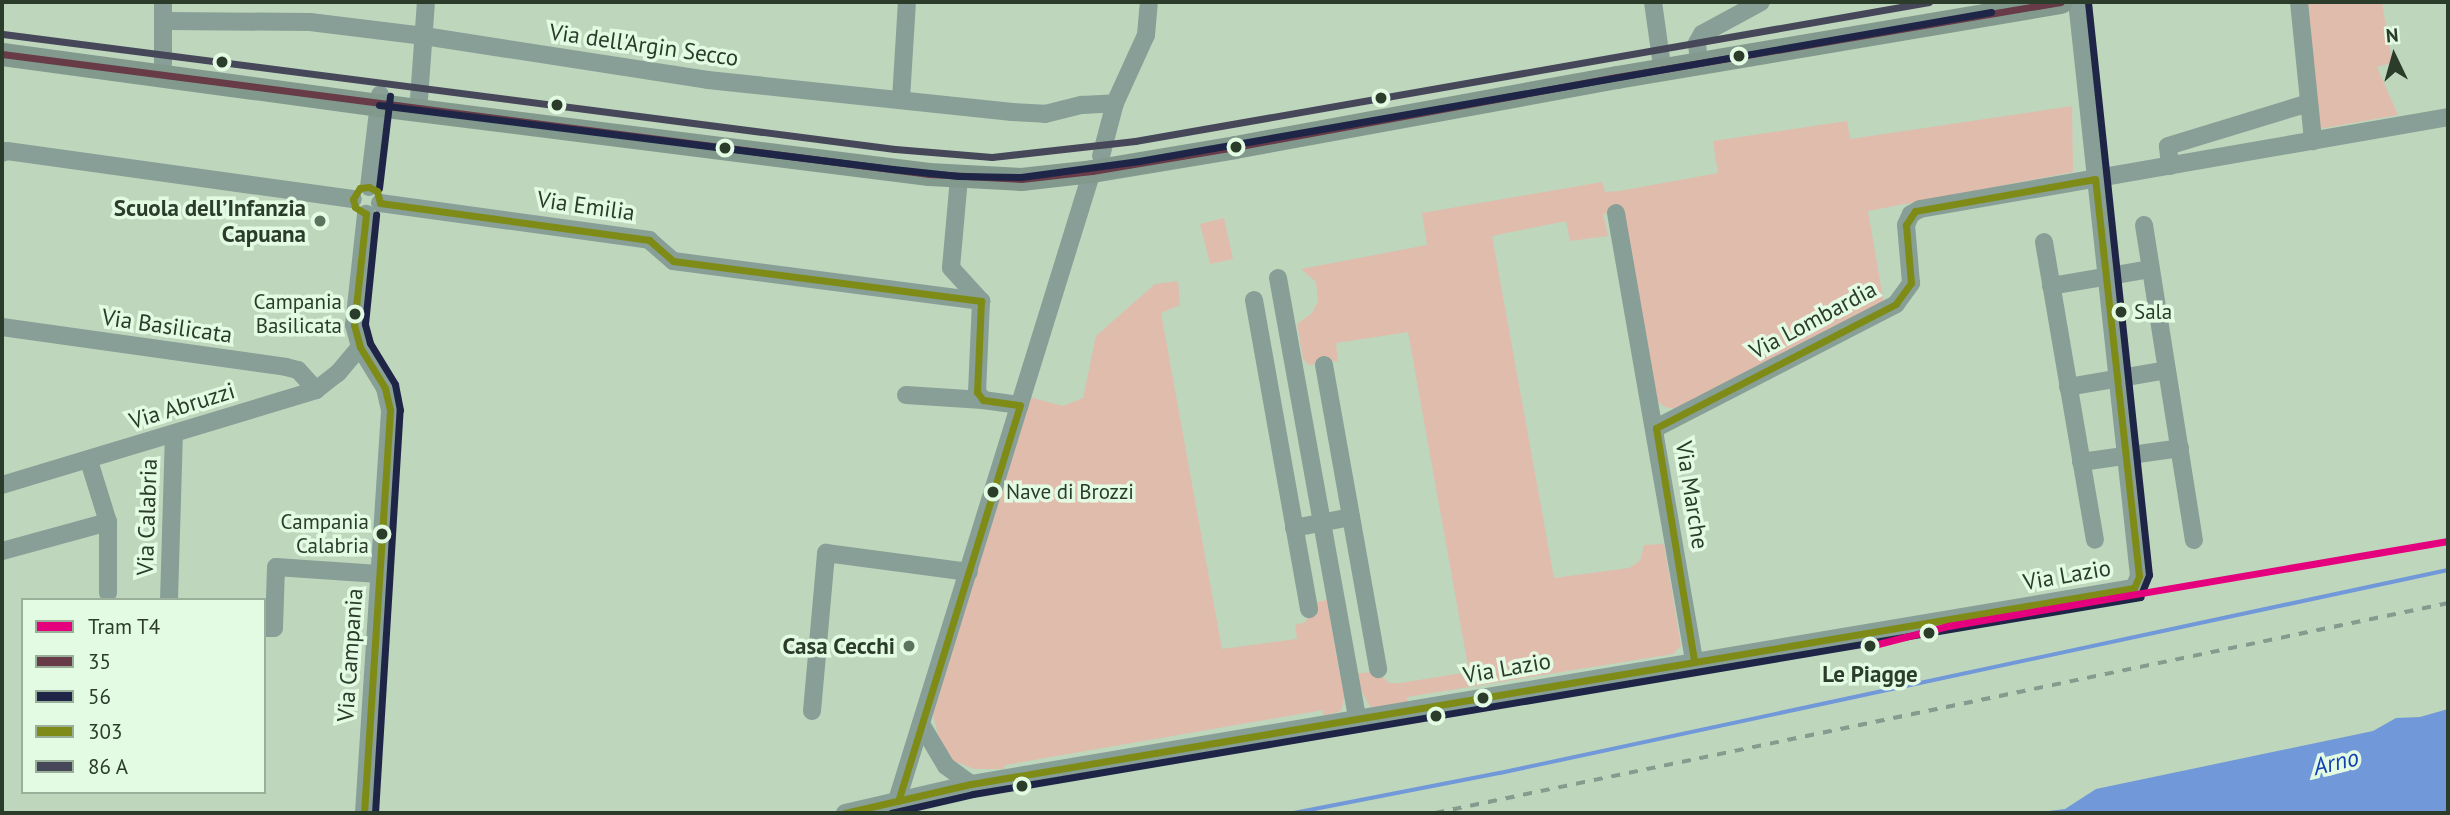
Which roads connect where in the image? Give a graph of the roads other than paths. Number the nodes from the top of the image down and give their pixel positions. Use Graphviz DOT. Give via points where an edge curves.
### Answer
graph roads {
  1 [pos="163,2"];
  2 [pos="426,2"];
  3 [pos="907,2"];
  4 [pos="1149,2"];
  5 [pos="1653,2"];
  6 [pos="1760,2"];
  7 [pos="1989,2"];
  8 [pos="2061,2"];
  9 [pos="2077,2"];
  10 [pos="2299,2"];
  11 [pos="165,22"];
  12 [pos="424,36"];
  13 [pos="2,44"];
  14 [pos="1698,53"];
  15 [pos="2,54"];
  16 [pos="1661,59"];
  17 [pos="163,64"];
  18 [pos="419,99"];
  19 [pos="901,99"];
  20 [pos="379,100"];
  21 [pos="1115,103"];
  22 [pos="2309,103"];
  23 [pos="2448,117"];
  24 [pos="2313,141"];
  25 [pos="2,153"];
  26 [pos="1097,164"];
  27 [pos="2170,166"];
  28 [pos="959,178"];
  29 [pos="2095,179"];
  30 [pos="369,187"];
  31 [pos="353,199"];
  32 [pos="380,203"];
  33 [pos="1616,213"];
  34 [pos="366,214"];
  35 [pos="2144,225"];
  36 [pos="2044,242"];
  37 [pos="2151,269"];
  38 [pos="2106,277"];
  39 [pos="1278,278"];
  40 [pos="2051,286"];
  41 [pos="1254,300"];
  42 [pos="981,301"];
  43 [pos="2,327"];
  44 [pos="360,347"];
  45 [pos="1324,365"];
  46 [pos="2167,370"];
  47 [pos="1295,371"];
  48 [pos="1268,376"];
  49 [pos="2117,379"];
  50 [pos="2068,387"];
  51 [pos="316,390"];
  52 [pos="906,395"];
  53 [pos="983,400"];
  54 [pos="1020,405"];
  55 [pos="1656,428"];
  56 [pos="174,435"];
  57 [pos="1338,440"];
  58 [pos="1308,445"];
  59 [pos="2180,448"];
  60 [pos="1281,450"];
  61 [pos="2126,456"];
  62 [pos="89,461"];
  63 [pos="2081,462"];
  64 [pos="2,485"];
  65 [pos="1351,517"];
  66 [pos="108,522"];
  67 [pos="1321,523"];
  68 [pos="1294,528"];
  69 [pos="2095,540"];
  70 [pos="2194,540"];
  71 [pos="2,551"];
  72 [pos="970,572"];
  73 [pos="379,573"];
  74 [pos="1364,589"];
  75 [pos="108,593"];
  76 [pos="1335,595"];
  77 [pos="169,598"];
  78 [pos="1309,609"];
  79 [pos="266,628"];
  80 [pos="1694,661"];
  81 [pos="1378,669"];
  82 [pos="812,711"];
  83 [pos="1357,719"];
  84 [pos="921,724"];
  85 [pos="971,783"];
  86 [pos="896,807"];
  87 [pos="364,813"];
  88 [pos="845,813"];
  1 -- 11 [label="street"];
  2 -- 12 [label="street"];
  3 -- 19 [label="street"];
  4 -- 21 [label="street" via="1146,35"];
  5 -- 16 [label="street"];
  6 -- 14 [label="street" via="1702,34"];
  7 -- 14 [label="main road"];
  8 -- 26 [label="main road"];
  9 -- 29 [label="street"];
  10 -- 22 [label="street"];
  11 -- 12 [label="street, Via dell'Argin Secco" via="310,22"];
  11 -- 17 [label="street"];
  12 -- 18 [label="street"];
  12 -- 19 [label="street, Via dell'Argin Secco" via="708,80"];
  13 -- 17 [label="main road"];
  14 -- 16 [label="main road"];
  15 -- 20 [label="main road"];
  16 -- 26 [label="main road"];
  17 -- 20 [label="main road"];
  18 -- 20 [label="main road"];
  18 -- 26 [label="main road" via="960,166"];
  19 -- 21 [label="street, Via dell'Argin Secco" via="1045,114"];
  20 -- 28 [label="main road"];
  20 -- 30 [label="street"];
  21 -- 26 [label="street"];
  22 -- 24 [label="street"];
  22 -- 27 [label="street" via="2168,146"];
  23 -- 24 [label="street, Via Lombardia"];
  24 -- 27 [label="street, Via Lombardia"];
  25 -- 31 [label="street"];
  26 -- 28 [label="main road" via="1021,179"];
  26 -- 54 [label="street"];
  27 -- 29 [label="street, Via Lombardia"];
  28 -- 42 [label="street" via="951,268"];
  29 -- 38 [label="street"];
  29 -- 55 [label="street, Via Lombardia" via="1915,211 1906,225 1911,283 1896,304"];
  30 -- 31 [label="street" via="360,188"];
  30 -- 32 [label="street" via="379,194"];
  31 -- 34 [label="street" via="355,207"];
  32 -- 34 [label="street" via="377,210"];
  32 -- 42 [label="street, Via Emilia" via="649,240 673,261"];
  33 -- 55 [label="street, Via Marche"];
  34 -- 44 [label="street, Via Campania" via="355,315"];
  35 -- 37 [label="street"];
  36 -- 40 [label="street"];
  37 -- 38 [label="street"];
  37 -- 46 [label="street"];
  38 -- 40 [label="street"];
  38 -- 49 [label="street"];
  39 -- 47 [label="street"];
  40 -- 50 [label="street"];
  41 -- 48 [label="street"];
  42 -- 53 [label="street" via="976,384"];
  43 -- 51 [label="street, Via Basilicata" via="286,367 298,370"];
  44 -- 51 [label="street, Via Abruzzi"];
  44 -- 73 [label="street, Via Campania" via="385,388 390,410"];
  45 -- 57 [label="street"];
  46 -- 49 [label="street"];
  46 -- 59 [label="street"];
  47 -- 48 [label="street"];
  47 -- 58 [label="street"];
  48 -- 60 [label="street"];
  49 -- 50 [label="street"];
  49 -- 61 [label="street"];
  50 -- 63 [label="street"];
  51 -- 56 [label="street, Via Abruzzi"];
  52 -- 53 [label="street"];
  53 -- 54 [label="street"];
  54 -- 72 [label="street"];
  55 -- 80 [label="street, Via Marche"];
  56 -- 62 [label="street, Via Abruzzi"];
  56 -- 77 [label="street, Via Calabria"];
  57 -- 58 [label="street"];
  57 -- 65 [label="street"];
  58 -- 60 [label="street"];
  58 -- 67 [label="street"];
  59 -- 61 [label="street"];
  59 -- 70 [label="street"];
  60 -- 68 [label="street"];
  61 -- 63 [label="street"];
  61 -- 80 [label="street, Via Lazio" via="2139,576 2133,588"];
  62 -- 64 [label="street, Via Abruzzi"];
  62 -- 66 [label="street"];
  63 -- 69 [label="street"];
  65 -- 67 [label="street"];
  65 -- 74 [label="street"];
  66 -- 71 [label="street"];
  66 -- 75 [label="street"];
  67 -- 68 [label="street"];
  67 -- 76 [label="street"];
  68 -- 78 [label="street"];
  72 -- 82 [label="street" via="826,553"];
  72 -- 84 [label="street"];
  73 -- 79 [label="street" via="276,567 274,628"];
  73 -- 87 [label="street, Via Campania"];
  74 -- 76 [label="street"];
  74 -- 81 [label="street"];
  76 -- 83 [label="street"];
  80 -- 83 [label="street, Via Lazio"];
  83 -- 85 [label="street, Via Lazio"];
  84 -- 85 [label="street" via="946,766"];
  84 -- 86 [label="street"];
  85 -- 86 [label="street, Via Lazio"];
  86 -- 88 [label="street, Via Lazio"];
}
